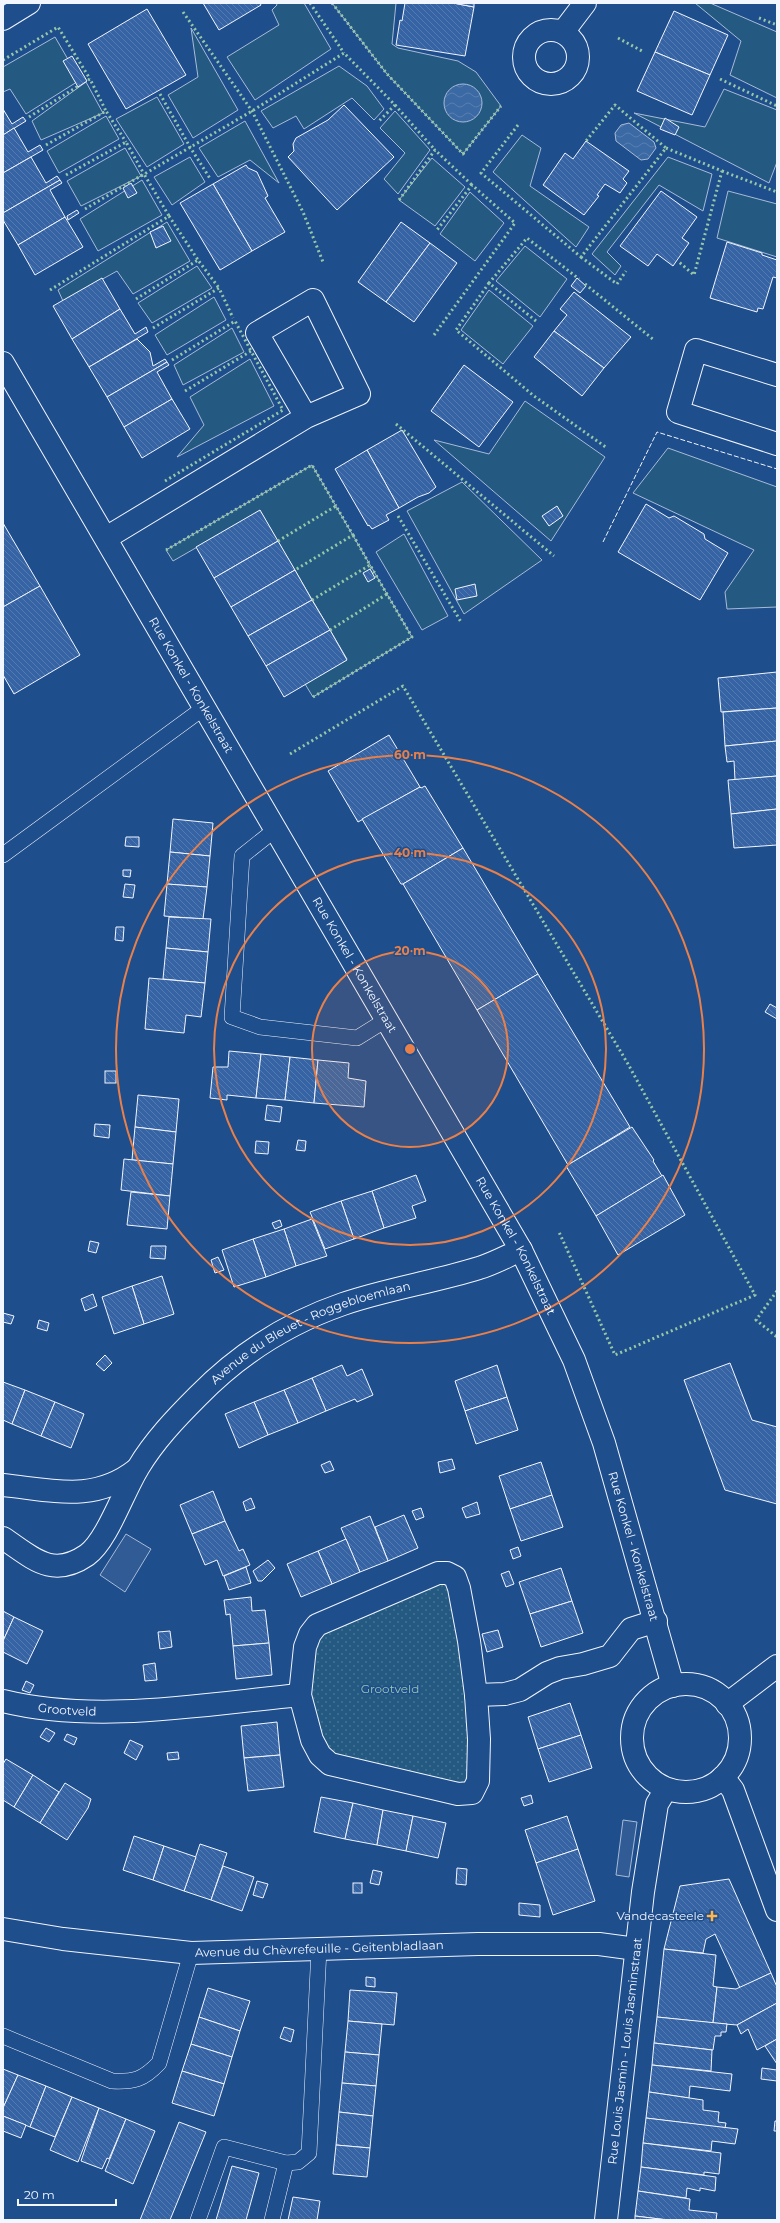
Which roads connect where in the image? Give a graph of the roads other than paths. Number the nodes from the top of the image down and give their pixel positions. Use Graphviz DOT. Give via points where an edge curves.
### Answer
graph roads {
  1 [pos="29,3"];
  2 [pos="585,3"];
  3 [pos="3,19"];
  4 [pos="563,32"];
  5 [pos="3,363"];
  6 [pos="777,375"];
  7 [pos="306,417"];
  8 [pos="777,444"];
  9 [pos="106,538"];
  10 [pos="205,707"];
  11 [pos="276,829"];
  12 [pos="3,855"];
  13 [pos="386,1020"];
  14 [pos="521,1250"];
  15 [pos="137,1469"];
  16 [pos="3,1485"];
  17 [pos="3,1538"];
  18 [pos="656,1621"];
  19 [pos="777,1666"];
  20 [pos="673,1686"];
  21 [pos="300,1695"];
  22 [pos="476,1695"];
  23 [pos="3,1701"];
  24 [pos="728,1704"];
  25 [pos="723,1777"];
  26 [pos="666,1789"];
  27 [pos="777,1910"];
  28 [pos="3,1929"];
  29 [pos="319,1949"];
  30 [pos="636,1949"];
  31 [pos="191,1953"];
  32 [pos="3,2036"];
  33 [pos="286,2163"];
  34 [pos="198,2220"];
  35 [pos="272,2220"];
  36 [pos="606,2220"];
  1 -- 3 [label="street"];
  2 -- 4 [label="street"];
  5 -- 9 [label="street, Rue Konkel - Konkelstraat"];
  6 -- 8 [label="street" via="696,350 678,412"];
  7 -- 7 [label="street" via="359,394 313,300 257,333"];
  7 -- 9 [label="street"];
  9 -- 10 [label="street, Rue Konkel - Konkelstraat"];
  10 -- 11 [label="street, Rue Konkel - Konkelstraat"];
  10 -- 12 [label="lane"];
  11 -- 13 [label="street, Rue Konkel - Konkelstraat"];
  11 -- 13 [label="lane" via="242,856 232,1017 260,1027 357,1038"];
  13 -- 14 [label="street, Rue Konkel - Konkelstraat"];
  14 -- 15 [label="street, Avenue du Bleuet - Roggebloemlaan" via="480,1268 343,1304 279,1333 248,1352 223,1372 152,1446"];
  14 -- 18 [label="street, Rue Konkel - Konkelstraat" via="574,1360 604,1443"];
  15 -- 16 [label="street, Avenue du Bleuet - Roggebloemlaan" via="121,1482 83,1492"];
  15 -- 17 [label="street, Avenue du Bleuet - Roggebloemlaan" via="93,1551 76,1562 58,1567 39,1561"];
  18 -- 20 [label="street, Rue Konkel - Konkelstraat"];
  18 -- 22 [label="street" via="631,1629 610,1656 560,1668 520,1690"];
  19 -- 24 [label="street"];
  20 -- 24 [label="street" via="688,1684 703,1687"];
  20 -- 26 [label="street" via="658,1692 644,1703 636,1718 632,1734 633,1751 640,1767 651,1780"];
  21 -- 22 [label="street" via="312,1740 320,1755 330,1764 458,1794 472,1793 478,1781"];
  21 -- 22 [label="street" via="305,1647 316,1625 438,1573 448,1573 455,1577 459,1588"];
  21 -- 23 [label="street, Grootveld" via="144,1710 57,1709"];
  24 -- 25 [label="street" via="736,1718 739,1750 733,1765"];
  25 -- 26 [label="street" via="711,1786 696,1792"];
  25 -- 27 [label="street" via="733,1790"];
  26 -- 30 [label="street, Rue Louis Jasmin - Louis Jasminstraat" via="657,1804"];
  28 -- 31 [label="street, Avenue du Chèvrefeuille - Geitenbladlaan" via="63,1939"];
  29 -- 30 [label="street, Avenue du Chèvrefeuille - Geitenbladlaan" via="478,1944 599,1944"];
  29 -- 31 [label="street, Avenue du Chèvrefeuille - Geitenbladlaan"];
  29 -- 33 [label="lane" via="309,2152 298,2162"];
  30 -- 36 [label="street, Rue Louis Jasmin - Louis Jasminstraat"];
  31 -- 32 [label="lane" via="159,2063 148,2075 130,2082 112,2081"];
  33 -- 34 [label="lane" via="224,2147"];
  33 -- 35 [label="lane"];
}
